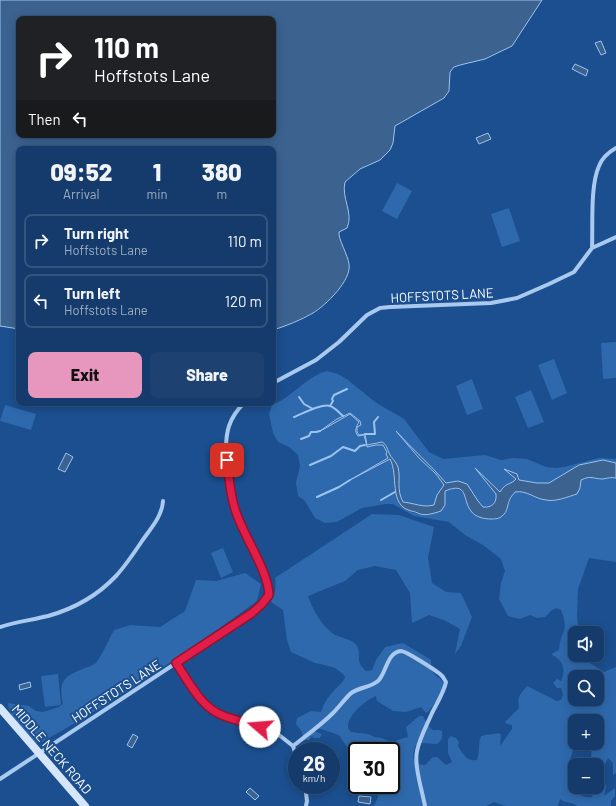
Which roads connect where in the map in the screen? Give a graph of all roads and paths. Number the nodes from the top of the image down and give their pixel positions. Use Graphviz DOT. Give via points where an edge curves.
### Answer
graph roads {
  1 [pos="616,148"];
  2 [pos="616,237"];
  3 [pos="592,248"];
  4 [pos="276,381"];
  5 [pos="241,406"];
  6 [pos="163,501"];
  7 [pos="0,626"];
  8 [pos="176,663"];
  9 [pos="0,708"];
  10 [pos="288,742"];
  11 [pos="298,742"];
  12 [pos="39,753"];
  13 [pos="0,779"];
  14 [pos="306,794"];
  15 [pos="85,806"];
  16 [pos="306,806"];
  17 [pos="425,806"];
  1 -- 3 [label="street" via="602,160 596,177"];
  2 -- 3 [label="street, HOFFSTOTS LANE"];
  3 -- 4 [label="street, HOFFSTOTS LANE" via="574,272 517,298 492,303 390,307 374,310 316,360"];
  5 -- 8 [label="street, HOFFSTOTS LANE" via="233,416 227,433 229,483 235,511 264,575 269,595 252,613"];
  6 -- 7 [label="street" via="157,519 123,568 102,590 65,610"];
  8 -- 10 [label="street" via="210,709 222,716 274,731"];
  8 -- 12 [label="street, HOFFSTOTS LANE"];
  9 -- 12 [label="street, MIDDLE NECK ROAD"];
  11 -- 17 [label="street" via="324,721 350,694 379,681 395,653 409,653 442,675 446,682 417,751"];
  12 -- 13 [label="street, HOFFSTOTS LANE"];
  12 -- 15 [label="street, MIDDLE NECK ROAD"];
  14 -- 16 [label="street"];
}
